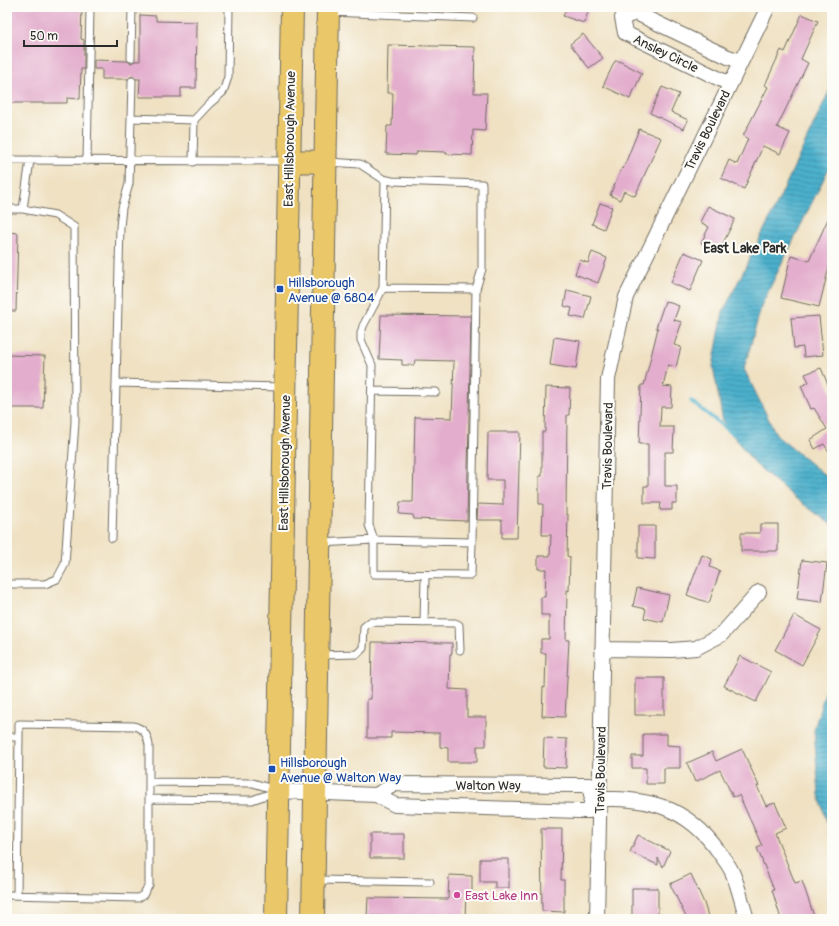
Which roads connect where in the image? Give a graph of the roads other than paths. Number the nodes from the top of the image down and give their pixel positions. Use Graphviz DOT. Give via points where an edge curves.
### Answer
graph roads {
  1 [pos="90,7"];
  2 [pos="132,7"];
  3 [pos="229,7"];
  4 [pos="292,7"];
  5 [pos="768,7"];
  6 [pos="328,9"];
  7 [pos="473,18"];
  8 [pos="131,58"];
  9 [pos="741,61"];
  10 [pos="132,81"];
  11 [pos="730,84"];
  12 [pos="131,118"];
  13 [pos="194,120"];
  14 [pos="7,160"];
  15 [pos="30,160"];
  16 [pos="87,161"];
  17 [pos="129,161"];
  18 [pos="289,161"];
  19 [pos="193,162"];
  20 [pos="326,162"];
  21 [pos="385,180"];
  22 [pos="7,209"];
  23 [pos="23,209"];
  24 [pos="383,288"];
  25 [pos="476,289"];
  26 [pos="116,383"];
  27 [pos="286,387"];
  28 [pos="372,390"];
  29 [pos="436,392"];
  30 [pos="112,538"];
  31 [pos="374,540"];
  32 [pos="472,542"];
  33 [pos="319,543"];
  34 [pos="425,575"];
  35 [pos="7,584"];
  36 [pos="759,592"];
  37 [pos="424,623"];
  38 [pos="602,649"];
  39 [pos="460,650"];
  40 [pos="317,655"];
  41 [pos="7,737"];
  42 [pos="19,737"];
  43 [pos="149,782"];
  44 [pos="278,790"];
  45 [pos="315,793"];
  46 [pos="376,795"];
  47 [pos="596,798"];
  48 [pos="149,799"];
  49 [pos="314,880"];
  50 [pos="430,882"];
  51 [pos="7,895"];
  52 [pos="17,895"];
  53 [pos="276,919"];
  54 [pos="313,919"];
  55 [pos="597,919"];
  56 [pos="747,919"];
  1 -- 16 [label="lane"];
  2 -- 8 [label="lane"];
  3 -- 13 [label="lane" via="228,77 223,92"];
  4 -- 18 [label="main road, East Hillsborough Avenue"];
  5 -- 9 [label="street, Travis Boulevard"];
  6 -- 7 [label="lane"];
  6 -- 20 [label="main road"];
  9 -- 11 [label="street, Travis Boulevard"];
  9 -- 11 [label="street, Ansley Circle" via="636,13 622,18 625,33"];
  10 -- 12 [label="lane"];
  11 -- 38 [label="street, Travis Boulevard" via="626,297 608,379"];
  12 -- 13 [label="lane"];
  12 -- 17 [label="lane"];
  13 -- 19 [label="lane"];
  14 -- 15 [label="lane"];
  15 -- 16 [label="lane"];
  15 -- 23 [label="lane"];
  16 -- 17 [label="lane"];
  17 -- 19 [label="lane"];
  17 -- 26 [label="lane" via="129,184 120,227"];
  18 -- 19 [label="lane"];
  18 -- 20 [label="main road"];
  18 -- 27 [label="main road, East Hillsborough Avenue"];
  20 -- 21 [label="lane" via="360,164"];
  20 -- 33 [label="main road"];
  21 -- 24 [label="lane"];
  21 -- 25 [label="lane" via="482,184 482,269"];
  22 -- 23 [label="lane"];
  23 -- 35 [label="lane" via="55,215 74,227 75,422 65,564 56,579 45,584"];
  24 -- 25 [label="lane"];
  24 -- 28 [label="lane" via="361,333 361,340 372,365"];
  25 -- 32 [label="lane"];
  26 -- 27 [label="lane"];
  26 -- 30 [label="lane"];
  27 -- 44 [label="main road, East Hillsborough Avenue"];
  28 -- 29 [label="lane"];
  28 -- 31 [label="lane" via="369,525"];
  31 -- 32 [label="lane"];
  31 -- 33 [label="lane"];
  31 -- 34 [label="lane" via="374,574"];
  32 -- 34 [label="lane" via="471,575"];
  33 -- 40 [label="main road"];
  34 -- 37 [label="lane"];
  36 -- 38 [label="street" via="721,635 696,648"];
  37 -- 39 [label="lane" via="459,625"];
  37 -- 40 [label="lane" via="370,622 364,627 363,648 358,654"];
  38 -- 47 [label="street, Travis Boulevard"];
  40 -- 45 [label="main road"];
  41 -- 42 [label="lane"];
  42 -- 43 [label="lane" via="19,724 140,728 148,736"];
  42 -- 52 [label="lane"];
  43 -- 44 [label="lane" via="253,783"];
  43 -- 48 [label="lane"];
  44 -- 45 [label="street, Walton Way"];
  44 -- 48 [label="lane" via="252,800"];
  44 -- 53 [label="main road, East Hillsborough Avenue"];
  45 -- 46 [label="street, Walton Way"];
  45 -- 49 [label="main road"];
  46 -- 47 [label="street, Walton Way" via="395,784 579,785 589,786"];
  46 -- 47 [label="street, Walton Way" via="395,805 579,811 589,811"];
  47 -- 55 [label="street, Travis Boulevard"];
  47 -- 56 [label="street" via="647,802 665,807 688,819 709,838 732,871"];
  48 -- 52 [label="lane" via="149,885 143,895 138,898"];
  49 -- 50 [label="lane"];
  49 -- 54 [label="main road"];
  51 -- 52 [label="lane"];
}
